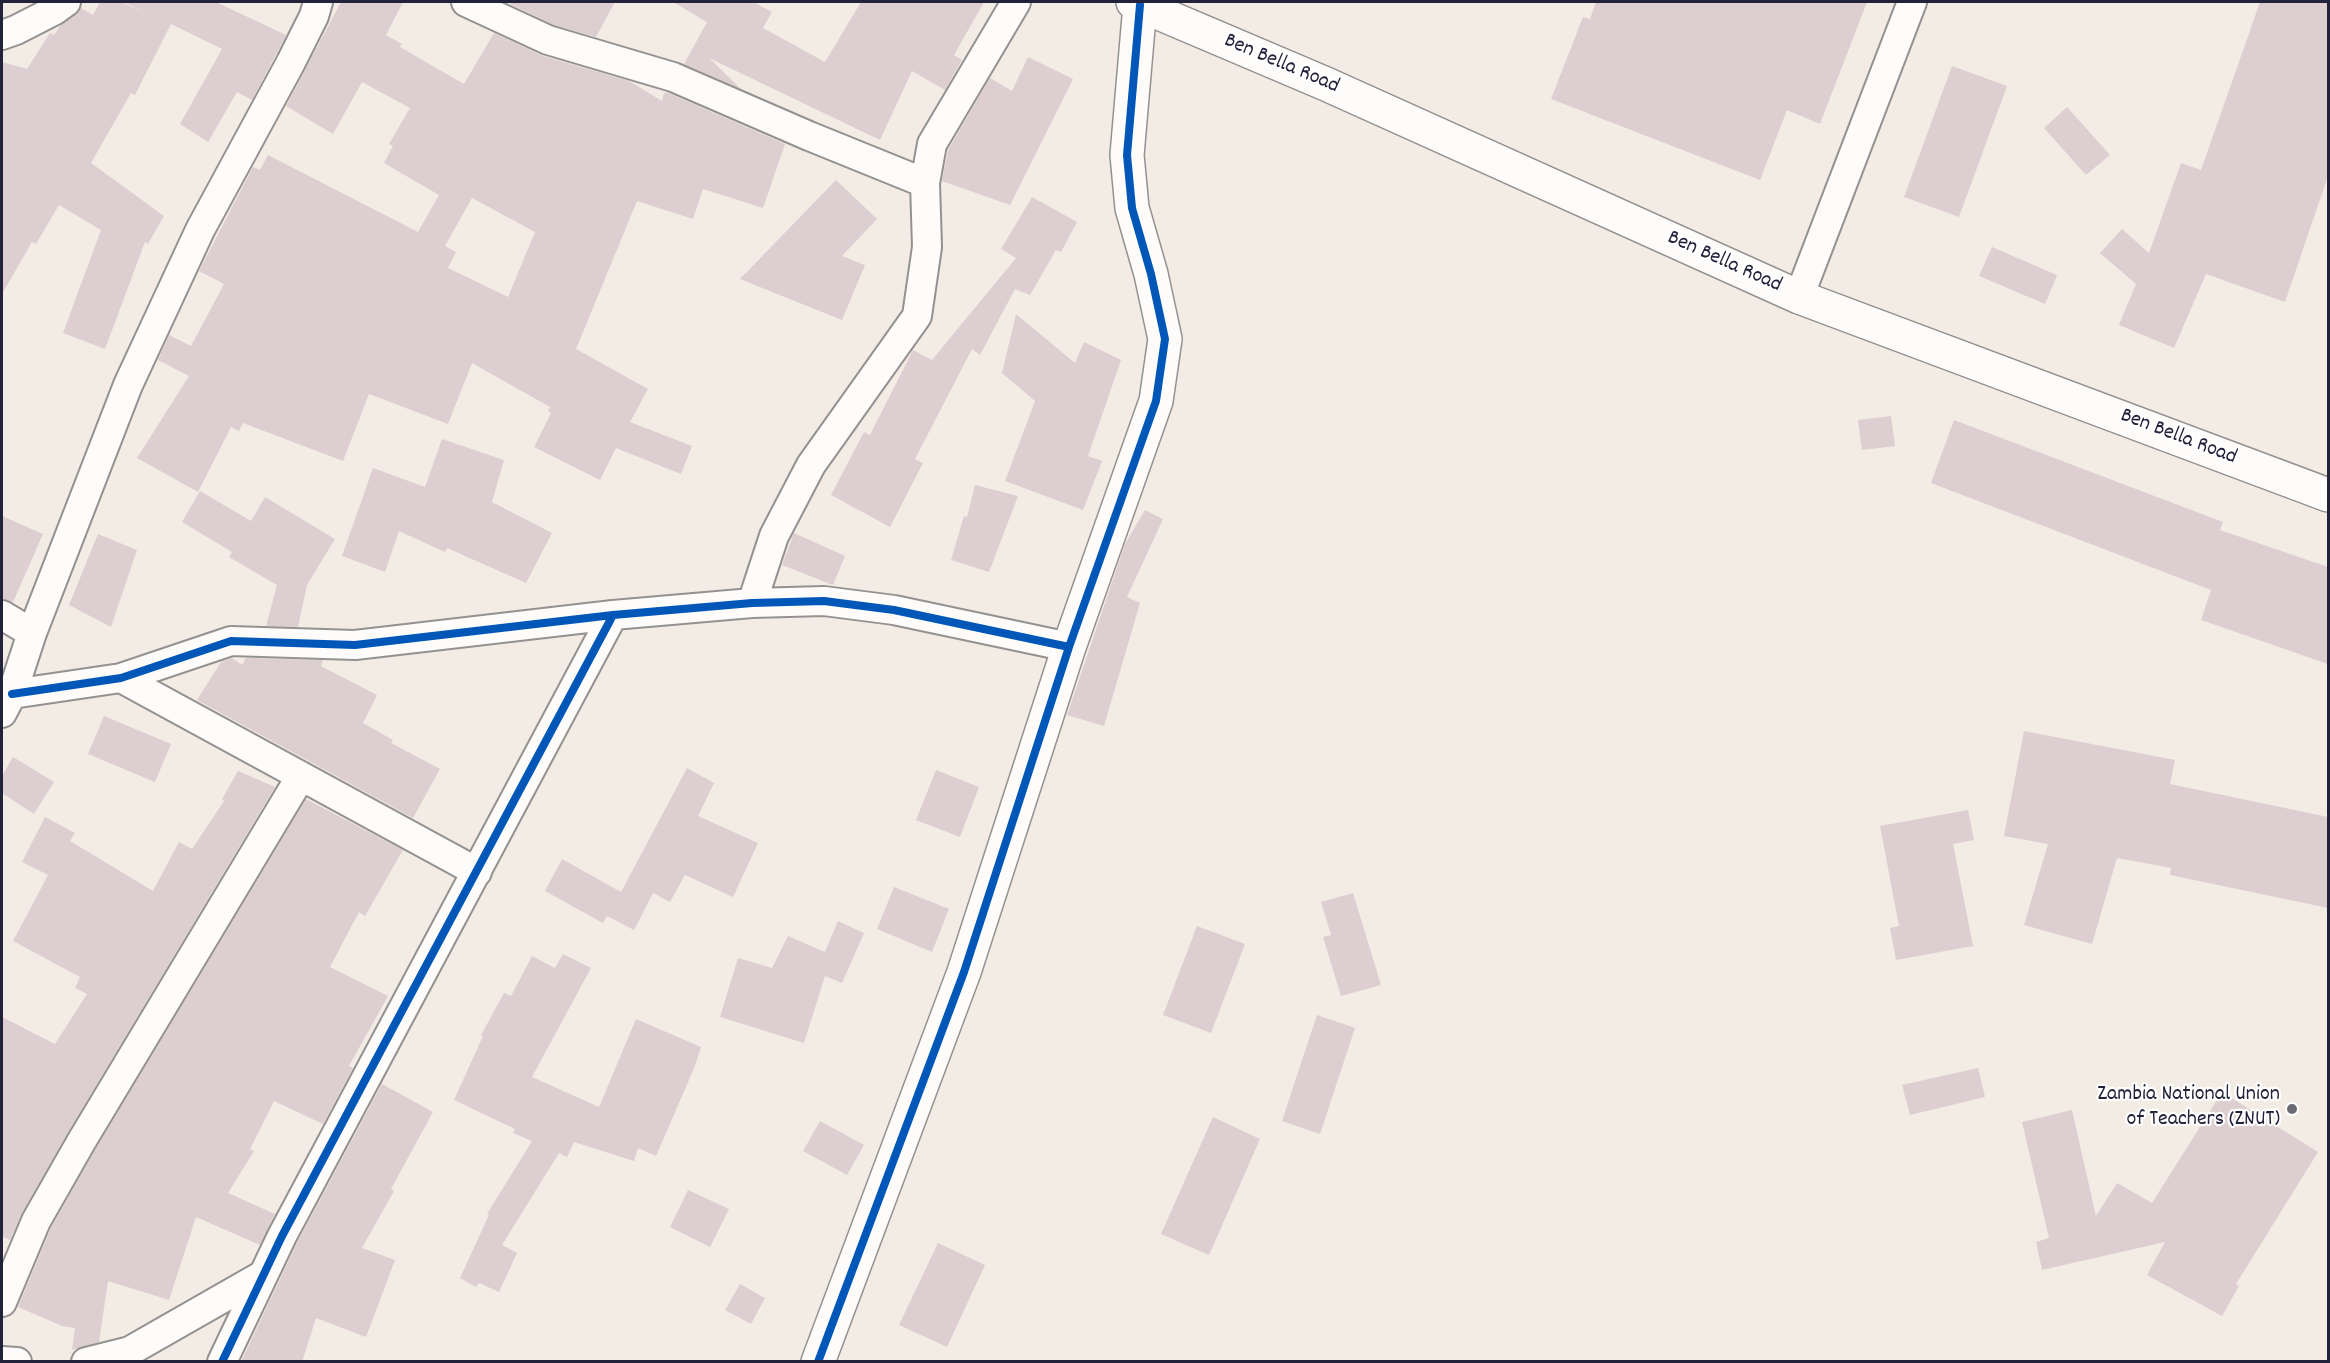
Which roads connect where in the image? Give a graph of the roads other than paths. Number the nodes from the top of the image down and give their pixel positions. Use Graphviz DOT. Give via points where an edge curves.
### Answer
graph roads {
  1 [pos="66,2"];
  2 [pos="318,2"];
  3 [pos="466,2"];
  4 [pos="1016,2"];
  5 [pos="1912,2"];
  6 [pos="1136,3"];
  7 [pos="2,35"];
  8 [pos="925,183"];
  9 [pos="1799,297"];
  10 [pos="2328,495"];
  11 [pos="752,603"];
  12 [pos="2,615"];
  13 [pos="613,615"];
  14 [pos="32,633"];
  15 [pos="1070,647"];
  16 [pos="121,678"];
  17 [pos="7,704"];
  18 [pos="301,776"];
  19 [pos="477,872"];
  20 [pos="263,1275"];
  21 [pos="2,1302"];
  22 [pos="2,1361"];
  23 [pos="17,1362"];
  24 [pos="86,1362"];
  25 [pos="222,1362"];
  26 [pos="818,1362"];
  1 -- 7 [label="street"];
  2 -- 14 [label="street" via="291,62 200,230 128,385"];
  3 -- 8 [label="street" via="548,40 673,77"];
  4 -- 8 [label="street" via="932,144"];
  5 -- 9 [label="street"];
  6 -- 9 [label="street, Ben Bella Road"];
  6 -- 15 [label="street" via="1127,155 1132,208 1164,339 1156,401"];
  8 -- 11 [label="street" via="927,247 917,316 811,465 774,536"];
  9 -- 10 [label="street, Ben Bella Road"];
  11 -- 13 [label="street"];
  11 -- 15 [label="street" via="824,601 894,610"];
  12 -- 14 [label="street"];
  13 -- 16 [label="street" via="355,645 231,641"];
  13 -- 19 [label="street"];
  14 -- 17 [label="street"];
  15 -- 26 [label="street" via="964,972"];
  16 -- 17 [label="street"];
  16 -- 18 [label="street"];
  18 -- 19 [label="street"];
  18 -- 21 [label="street" via="47,1201"];
  19 -- 20 [label="street"];
  20 -- 24 [label="street" via="130,1352"];
  20 -- 25 [label="street"];
  22 -- 23 [label="street"];
}
